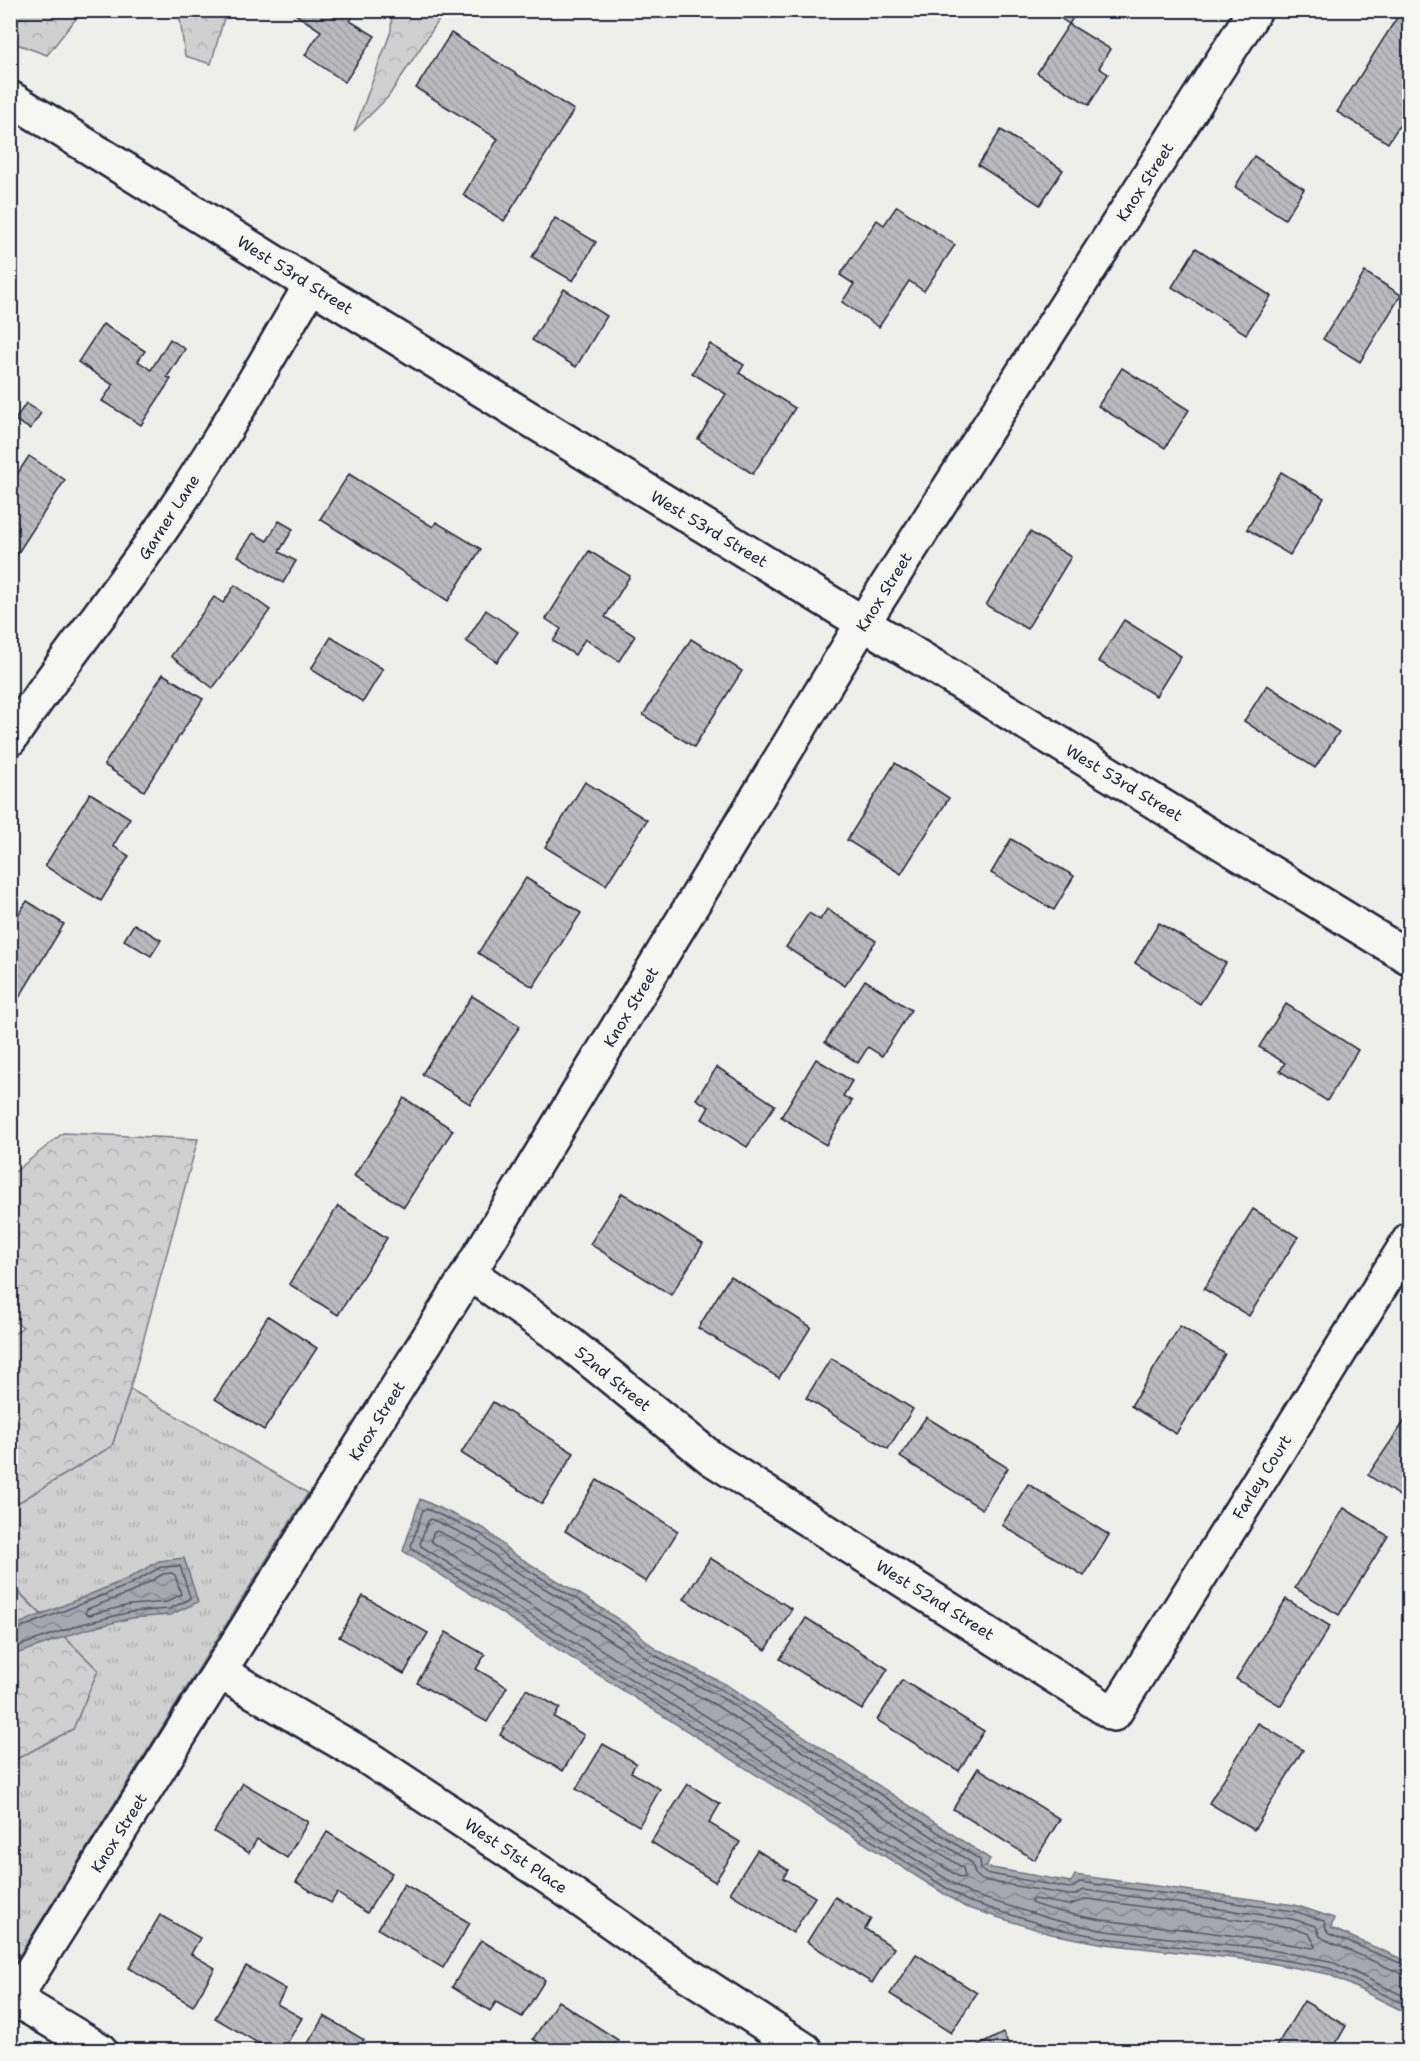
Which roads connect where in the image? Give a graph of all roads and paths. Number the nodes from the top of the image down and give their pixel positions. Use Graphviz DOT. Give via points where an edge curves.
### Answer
graph roads {
  1 [pos="1255,10"];
  2 [pos="10,98"];
  3 [pos="311,285"];
  4 [pos="864,623"];
  5 [pos="10,739"];
  6 [pos="1410,957"];
  7 [pos="1410,1239"];
  8 [pos="469,1273"];
  9 [pos="756,1487"];
  10 [pos="220,1672"];
  11 [pos="1114,1714"];
  12 [pos="13,2003"];
  13 [pos="100,2050"];
  14 [pos="805,2050"];
  1 -- 4 [label="street, Knox Street"];
  2 -- 3 [label="street, West 53rd Street"];
  3 -- 4 [label="street, West 53rd Street"];
  3 -- 5 [label="street, Garner Lane" via="169,519"];
  4 -- 6 [label="street, West 53rd Street"];
  4 -- 8 [label="street, Knox Street"];
  7 -- 11 [label="street, Farley Court"];
  8 -- 9 [label="street, 52nd Street" via="564,1339 711,1458"];
  8 -- 10 [label="street, Knox Street"];
  9 -- 11 [label="street, West 52nd Street"];
  10 -- 12 [label="street, Knox Street"];
  10 -- 14 [label="street, West 51st Place" via="377,1765"];
  12 -- 13 [label="street"];
}
